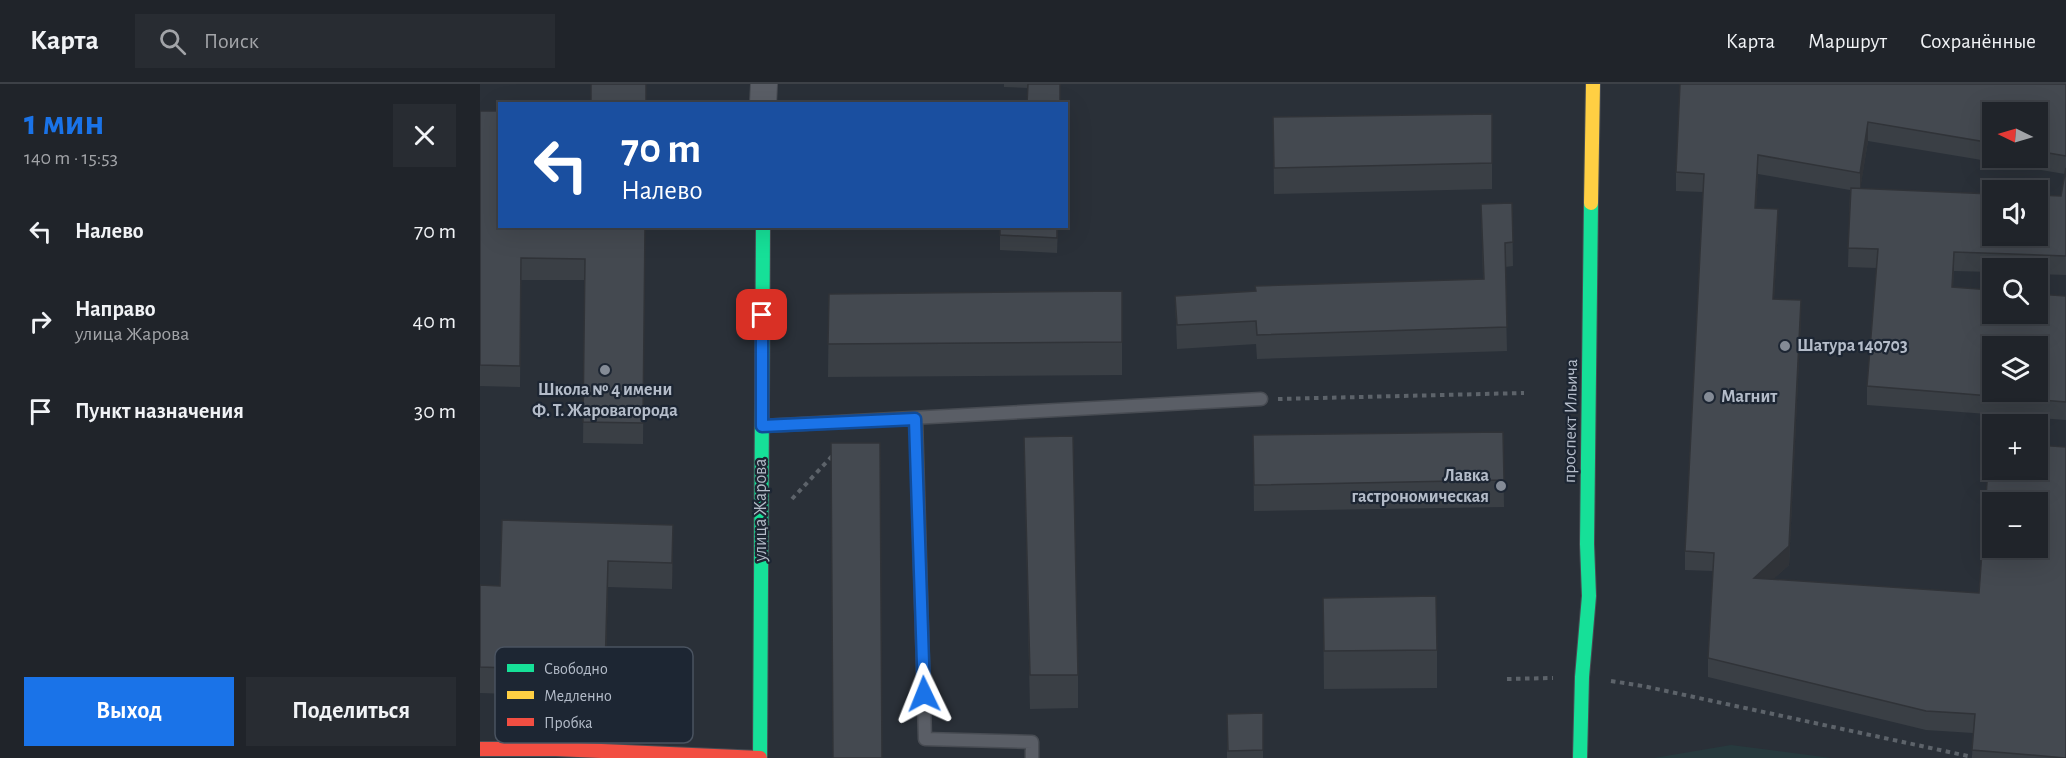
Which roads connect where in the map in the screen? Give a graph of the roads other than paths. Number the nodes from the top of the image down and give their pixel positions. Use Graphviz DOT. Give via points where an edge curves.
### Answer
graph roads {
  1 [pos="764,84"];
  2 [pos="1593,84"];
  3 [pos="763,102"];
  4 [pos="763,228"];
  5 [pos="1261,399"];
  6 [pos="915,419"];
  7 [pos="762,426"];
  8 [pos="480,749"];
  9 [pos="556,753"];
  10 [pos="760,758"];
  11 [pos="1032,758"];
  12 [pos="1580,758"];
  1 -- 3 [label="street"];
  2 -- 12 [label="street, проспект Ильича" via="1589,596"];
  4 -- 7 [label="street, улица Жарова"];
  5 -- 6 [label="lane"];
  6 -- 7 [label="lane"];
  6 -- 11 [label="lane" via="925,739 1032,742"];
  7 -- 10 [label="street, улица Жарова"];
  8 -- 9 [label="street"];
  9 -- 10 [label="street"];
}
